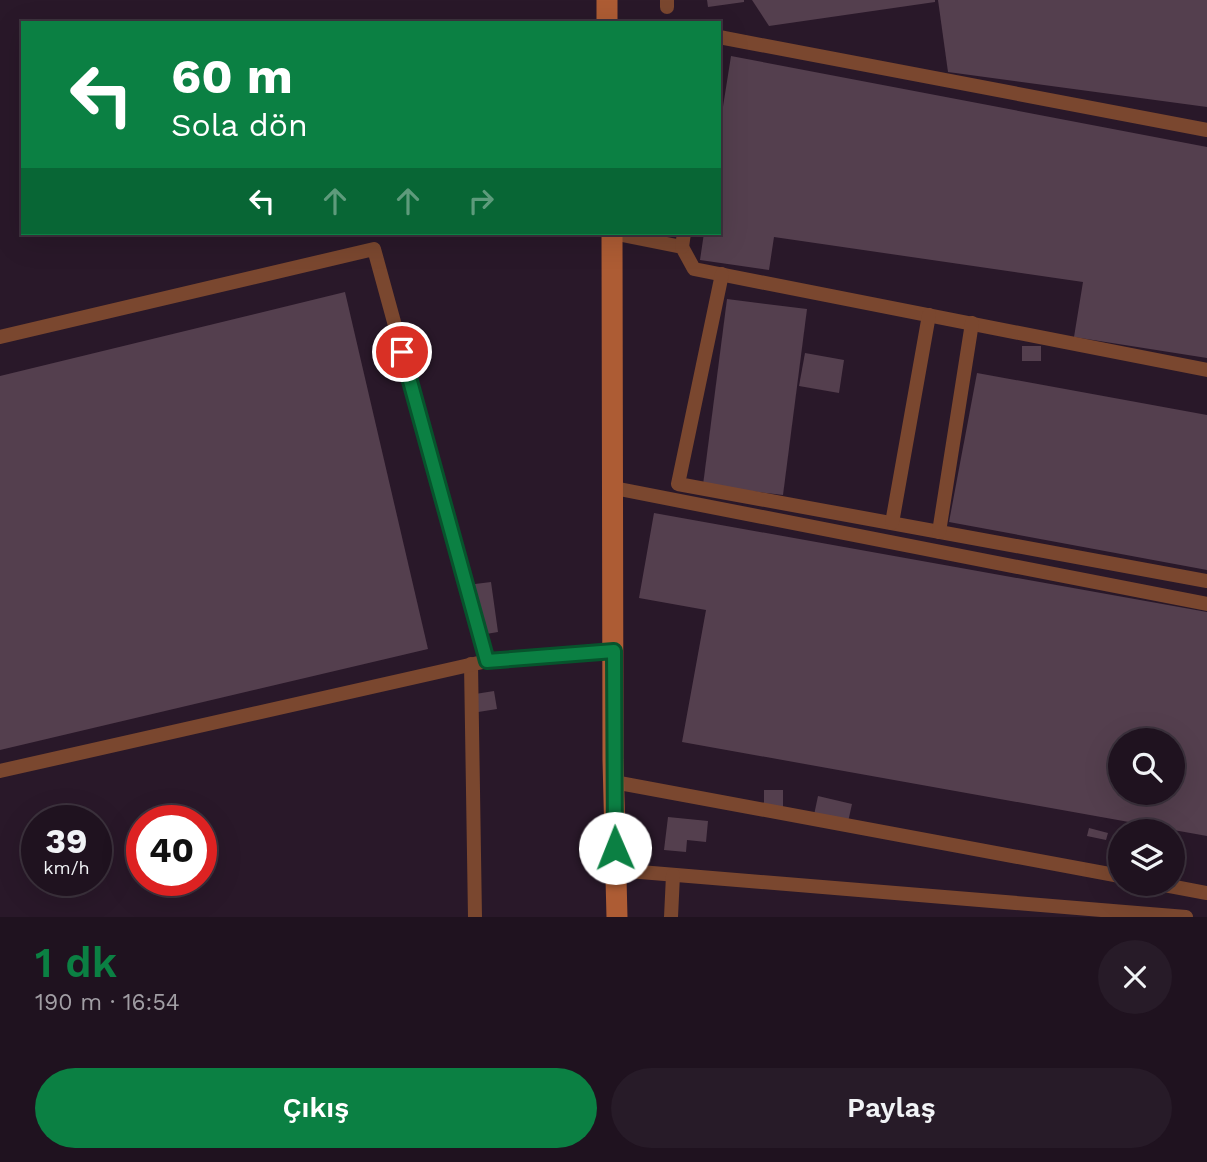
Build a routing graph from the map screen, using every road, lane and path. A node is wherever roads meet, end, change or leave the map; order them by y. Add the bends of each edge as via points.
1 (607, 0) edge
2 (607, 21) edge
3 (721, 37) edge
4 (1207, 130) edge
5 (612, 235) edge
6 (632, 235) edge
7 (683, 240) edge
8 (722, 274) junction
9 (929, 315) junction
10 (972, 323) junction
11 (0, 338) edge
12 (1207, 370) edge
13 (614, 488) junction
14 (892, 523) junction
15 (939, 532) junction
16 (1207, 581) edge
17 (1207, 604) edge
18 (614, 651) junction
19 (487, 661) junction
20 (471, 664) junction
21 (0, 771) edge
22 (614, 782) junction
23 (616, 870) junction
24 (1108, 874) edge
25 (673, 875) junction
26 (1185, 889) edge
27 (1207, 893) edge
28 (475, 917) edge
29 (617, 917) edge
30 (671, 917) edge
31 (1186, 917) edge

1 - 2 street
3 - 4 lane
5 - 13 street
6 - 7 lane
7 - 8 lane via 694,269
8 - 9 lane
8 - 14 lane via 678,484
9 - 10 lane
9 - 14 lane
10 - 12 lane
10 - 15 lane
11 - 19 lane via 374,249
13 - 17 lane
13 - 18 street
14 - 15 lane
15 - 16 lane
18 - 19 lane
18 - 22 street
19 - 20 lane
20 - 21 lane
20 - 28 lane
22 - 23 street
22 - 24 lane
23 - 25 lane
23 - 29 street
25 - 30 lane
25 - 31 lane
26 - 27 lane

